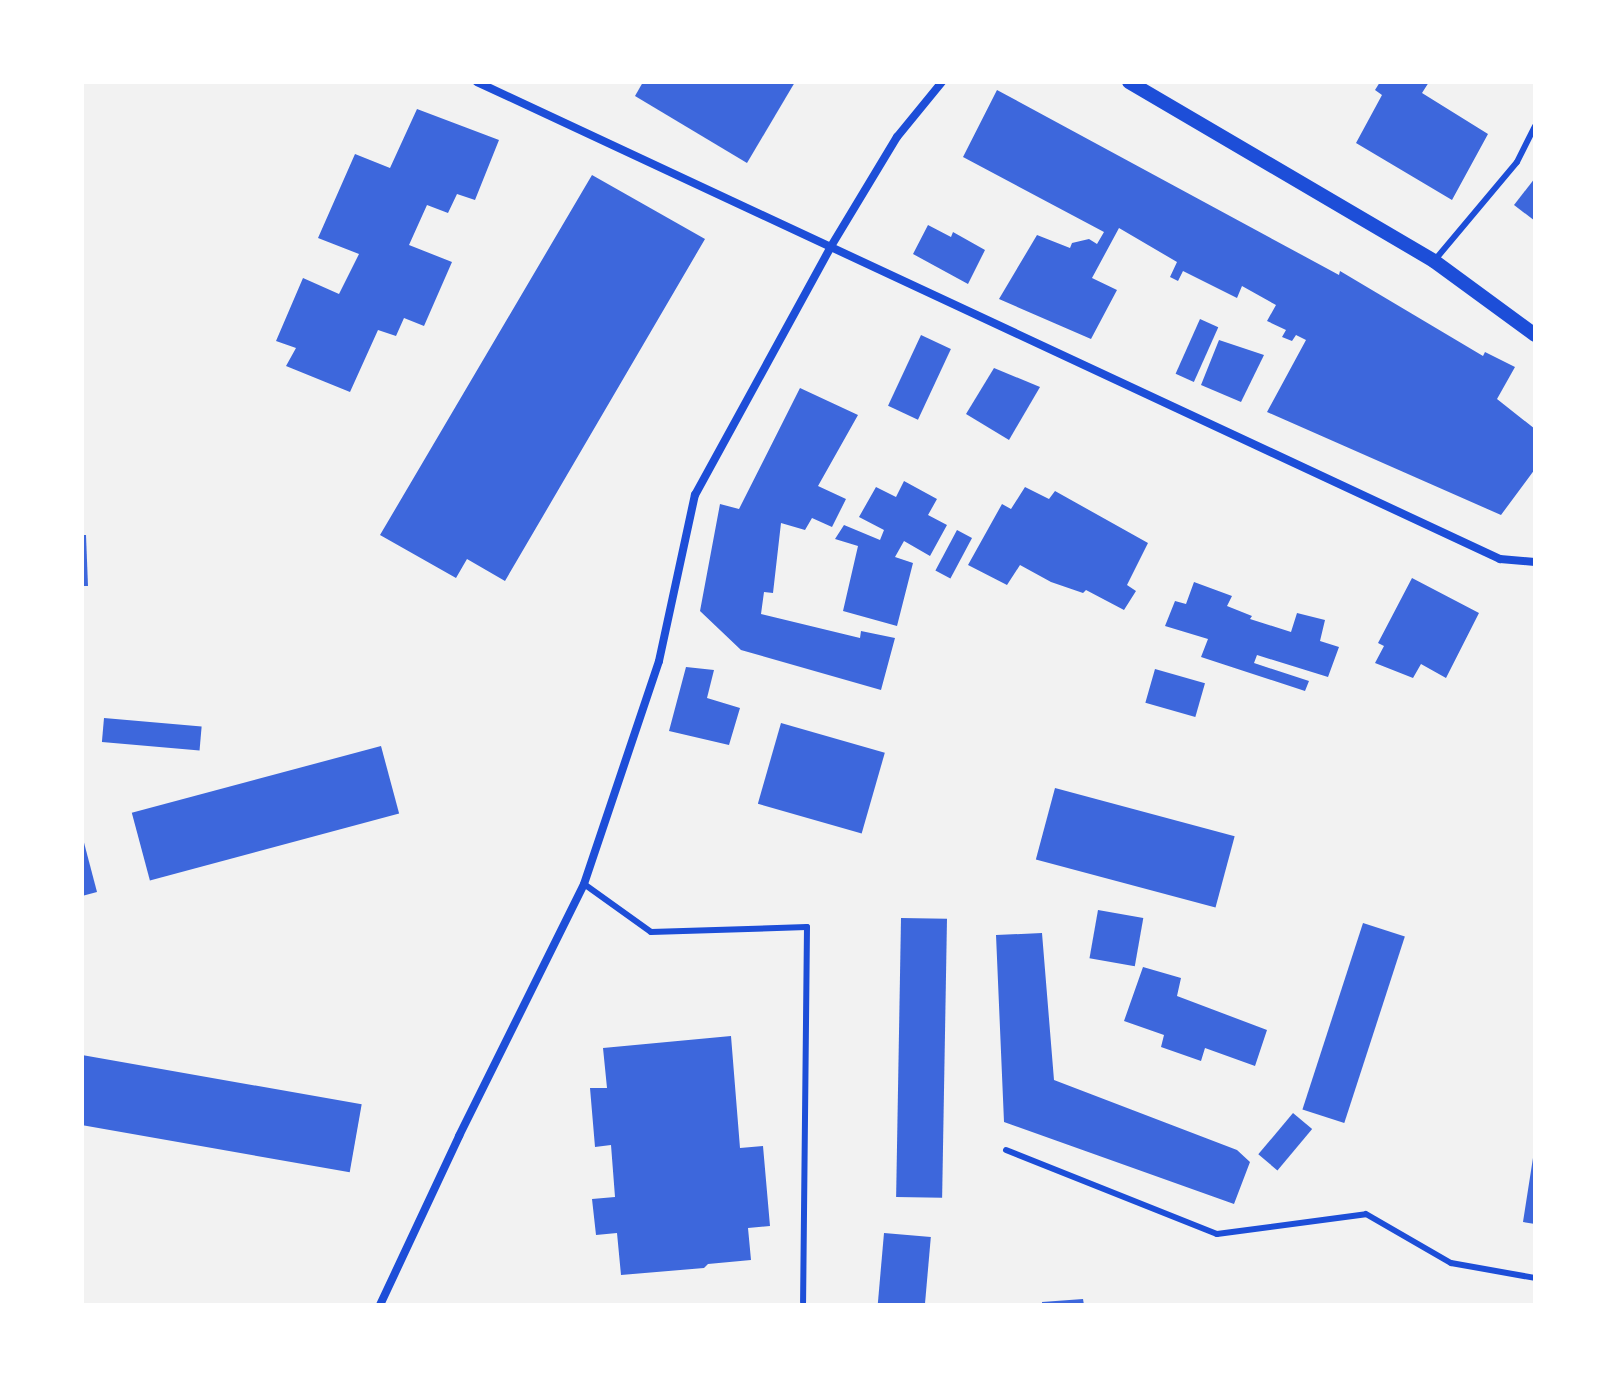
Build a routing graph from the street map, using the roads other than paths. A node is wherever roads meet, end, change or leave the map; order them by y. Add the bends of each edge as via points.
1 (477, 82) edge
2 (942, 82) edge
3 (1129, 82) edge
4 (1535, 126) edge
5 (830, 248) junction
6 (1434, 261) junction
7 (1535, 335) edge
8 (1535, 562) edge
9 (584, 884) junction
10 (1006, 1150) dead end
11 (1535, 1278) edge
12 (803, 1302) dead end
13 (380, 1305) edge

1 - 5 street
2 - 5 street via 897,137
3 - 6 street
4 - 6 lane via 1517,162
5 - 8 street via 1500,559
5 - 9 street via 695,495 659,661
6 - 7 street
9 - 12 lane via 651,932 807,927
9 - 13 street
10 - 11 lane via 1217,1234 1366,1214 1451,1263

